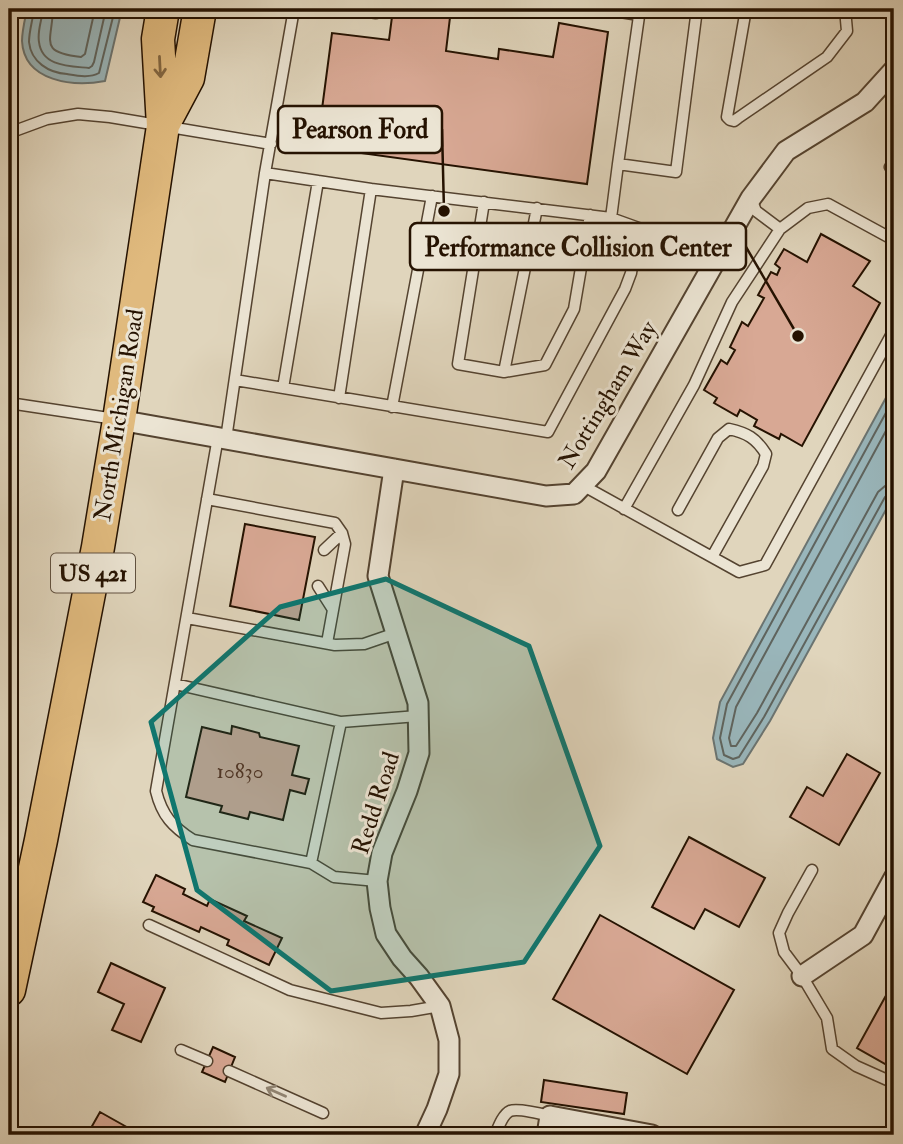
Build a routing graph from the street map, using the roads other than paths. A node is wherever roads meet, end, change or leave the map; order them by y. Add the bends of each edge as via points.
1 (163, 9) edge
2 (200, 9) edge
3 (293, 9) edge
4 (347, 9) edge
5 (603, 9) edge
6 (697, 9) edge
7 (746, 9) edge
8 (845, 9) edge
9 (640, 12) edge
10 (376, 13) dead end
11 (894, 69) edge
12 (163, 126) junction
13 (9, 134) edge
14 (271, 144) junction
15 (894, 162) edge
16 (618, 164) junction
17 (265, 173) junction
18 (894, 173) edge
19 (318, 181) junction
20 (371, 188) junction
21 (432, 196) junction
22 (751, 198) junction
23 (484, 202) junction
24 (537, 208) junction
25 (590, 215) junction
26 (611, 218) junction
27 (638, 229) junction
28 (780, 229) junction
29 (894, 240) edge
30 (714, 264) junction
31 (894, 330) edge
32 (504, 372) junction
33 (235, 380) junction
34 (283, 388) junction
35 (339, 398) junction
36 (9, 403) edge
37 (393, 407) junction
38 (120, 420) junction
39 (222, 438) junction
40 (394, 469) junction
41 (582, 485) junction
42 (207, 499) junction
43 (624, 509) junction
44 (678, 510) dead end
45 (342, 533) junction
46 (324, 550) dead end
47 (712, 557) junction
48 (318, 586) dead end
49 (332, 608) junction
50 (187, 618) junction
51 (396, 633) junction
52 (327, 643) junction
53 (175, 684) junction
54 (418, 716) junction
55 (341, 722) junction
56 (311, 863) junction
57 (812, 870) dead end
58 (894, 878) edge
59 (377, 881) junction
60 (149, 925) dead end
61 (802, 976) junction
62 (9, 990) edge
63 (440, 1006) junction
64 (181, 1050) dead end
65 (207, 1061) dead end
66 (229, 1071) dead end
67 (894, 1083) edge
68 (323, 1113) dead end
69 (549, 1125) edge
70 (425, 1135) edge
71 (495, 1135) edge
72 (652, 1135) edge

1 -> 12 main road, North Michigan Road / US 421 via 158,39
2 - 12 main road, North Michigan Road / US 421 via 188,78
3 - 14 lane
4 - 10 lane
5 - 9 lane
6 - 16 lane via 676,172
7 - 8 lane via 727,117 734,121 827,57 847,31
9 - 16 lane
11 - 22 street, Nottingham Way via 865,102 786,151
12 - 13 lane via 78,114 47,119
12 - 14 lane
12 - 38 main road, North Michigan Road / US 421
14 - 17 lane
15 - 18 lane via 890,167
16 - 26 lane
17 - 19 lane
17 - 33 lane
19 - 20 lane
19 - 34 lane
20 - 21 lane
20 - 35 lane
21 - 23 lane
21 - 37 lane
22 - 28 lane via 756,211
22 - 30 street, Nottingham Way
23 - 24 lane
23 - 32 lane via 458,364
24 - 25 lane
24 - 32 lane
25 - 26 lane
25 - 32 lane via 574,309 545,365
26 - 27 lane
27 - 30 lane
27 - 37 lane via 625,289 548,432
28 - 29 lane via 808,208 828,204
28 - 43 lane via 732,302 694,385
30 - 41 street, Nottingham Way via 596,471
31 - 47 lane via 765,565 739,572
33 - 34 lane
33 - 39 lane
34 - 35 lane
35 - 37 lane
36 - 38 lane
38 - 39 street, Nottingham Way
38 - 62 main road, North Michigan Road / US 421
39 - 40 street, Nottingham Way
39 - 42 lane
40 - 41 street, Nottingham Way via 547,496 574,494
40 - 51 street, Redd Road via 378,576
41 - 43 lane
42 - 45 lane via 335,523
42 - 50 lane
43 - 47 lane
44 - 47 lane via 718,438 729,429 758,441 766,454 762,466
45 - 46 lane
45 - 49 lane via 345,544
48 - 49 lane
49 - 52 lane
50 - 52 lane
50 - 53 lane
51 - 52 lane via 364,645
51 - 54 street, Redd Road
53 - 55 lane
53 - 56 lane via 156,792 168,819 193,840
54 - 55 lane
54 - 59 street, Redd Road via 419,753 382,853
55 - 56 lane
56 - 59 lane via 334,877
57 - 61 lane via 779,933 784,952
58 - 61 street via 863,935
59 - 63 street, Redd Road via 386,934
60 - 63 lane via 290,990 381,1013
61 - 67 lane via 827,1018 832,1049
63 - 70 street, Redd Road via 449,1040 449,1074
64 - 65 lane
68 -> 66 lane
69 - 71 lane via 510,1111
69 - 72 street

